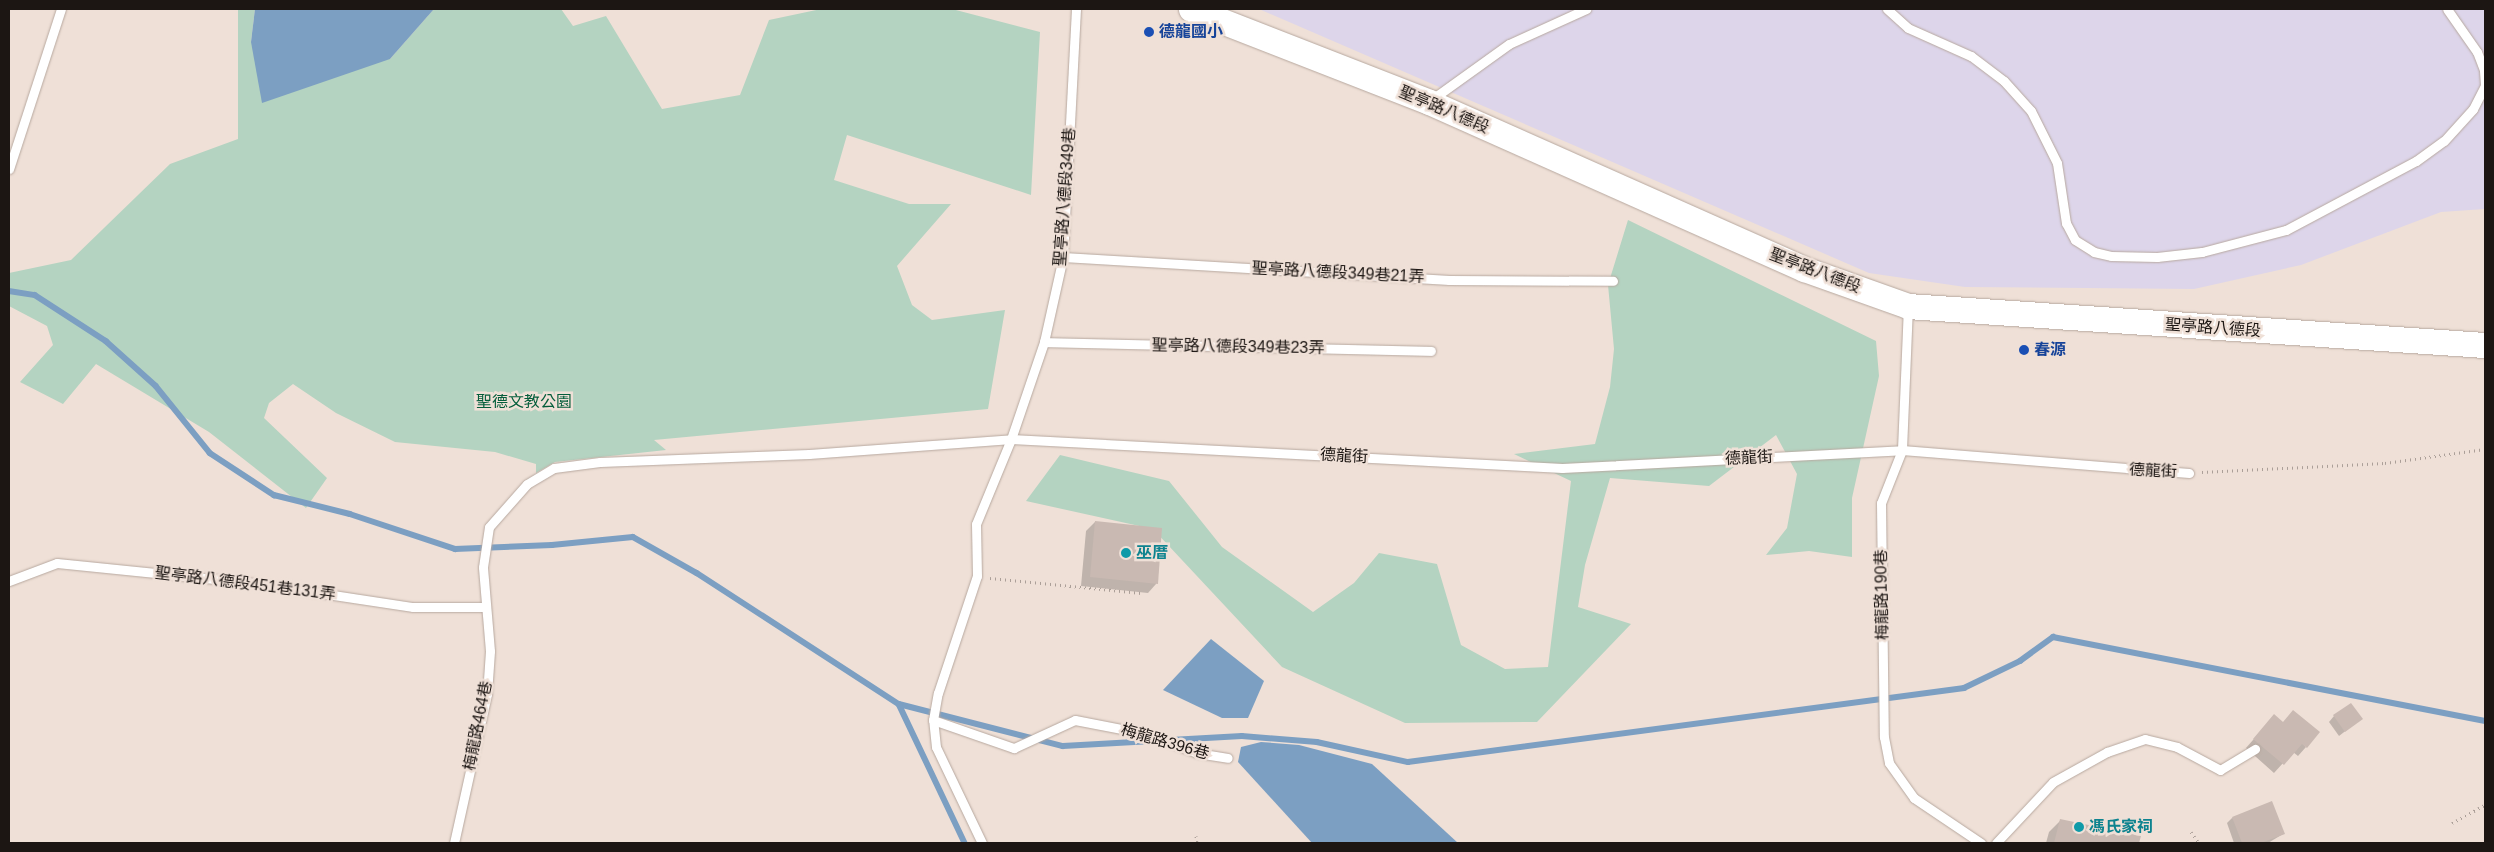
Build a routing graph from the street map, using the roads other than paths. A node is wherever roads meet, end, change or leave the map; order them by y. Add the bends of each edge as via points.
1 (61, 9) edge
2 (1076, 9) edge
3 (1191, 9) edge
4 (1586, 9) edge
5 (1887, 9) edge
6 (2447, 9) edge
7 (1429, 102) junction
8 (9, 169) edge
9 (1063, 257) junction
10 (1613, 281) dead end
11 (1908, 306) junction
12 (1044, 342) junction
13 (2485, 345) edge
14 (1431, 351) dead end
15 (1011, 439) junction
16 (1902, 450) junction
17 (2189, 473) road end
18 (9, 581) edge
19 (484, 607) junction
20 (933, 720) junction
21 (2255, 750) dead end
22 (1228, 758) dead end
23 (454, 843) edge
24 (982, 843) edge
25 (1982, 843) edge
26 (1996, 843) edge

1 - 8 lane
2 - 9 lane, 聖亭路八德段349巷
3 - 7 street, 聖亭路八德段
4 - 7 lane via 1508,44
5 - 6 lane via 1908,28 1972,56 2004,81 2032,111 2057,163 2066,223 2075,240 2094,252 2110,256 2157,257 2202,252 2286,230 2416,161 2444,141 2473,109 2485,86 2484,70 2477,52
7 - 11 street, 聖亭路八德段 via 1804,269
9 - 10 lane, 聖亭路八德段349巷21弄 via 1449,280
9 - 12 lane, 聖亭路八德段349巷
11 - 13 street, 聖亭路八德段
11 - 16 lane, 梅龍路190巷
12 - 14 lane, 聖亭路八德段349巷23弄
12 - 15 lane, 聖亭路八德段349巷
15 - 16 lane, 德龍街 via 1562,468
15 - 19 lane, 德龍街 via 809,454 600,462 554,468 527,484 489,526 483,567
15 - 20 lane via 976,524 977,576 938,693
16 - 17 lane, 德龍街
16 - 25 lane, 梅龍路190巷 via 1881,503 1884,737 1889,763 1914,798
18 - 19 lane, 聖亭路八德段451巷131弄 via 57,563 254,583 413,607
19 - 23 lane, 梅龍路464巷 via 490,651 487,694
20 - 22 lane, 梅龍路396巷 via 1014,748 1074,720 1147,734 1197,754
20 - 24 lane via 936,747
21 - 26 lane via 2220,770 2177,746 2146,738 2107,752 2053,782

